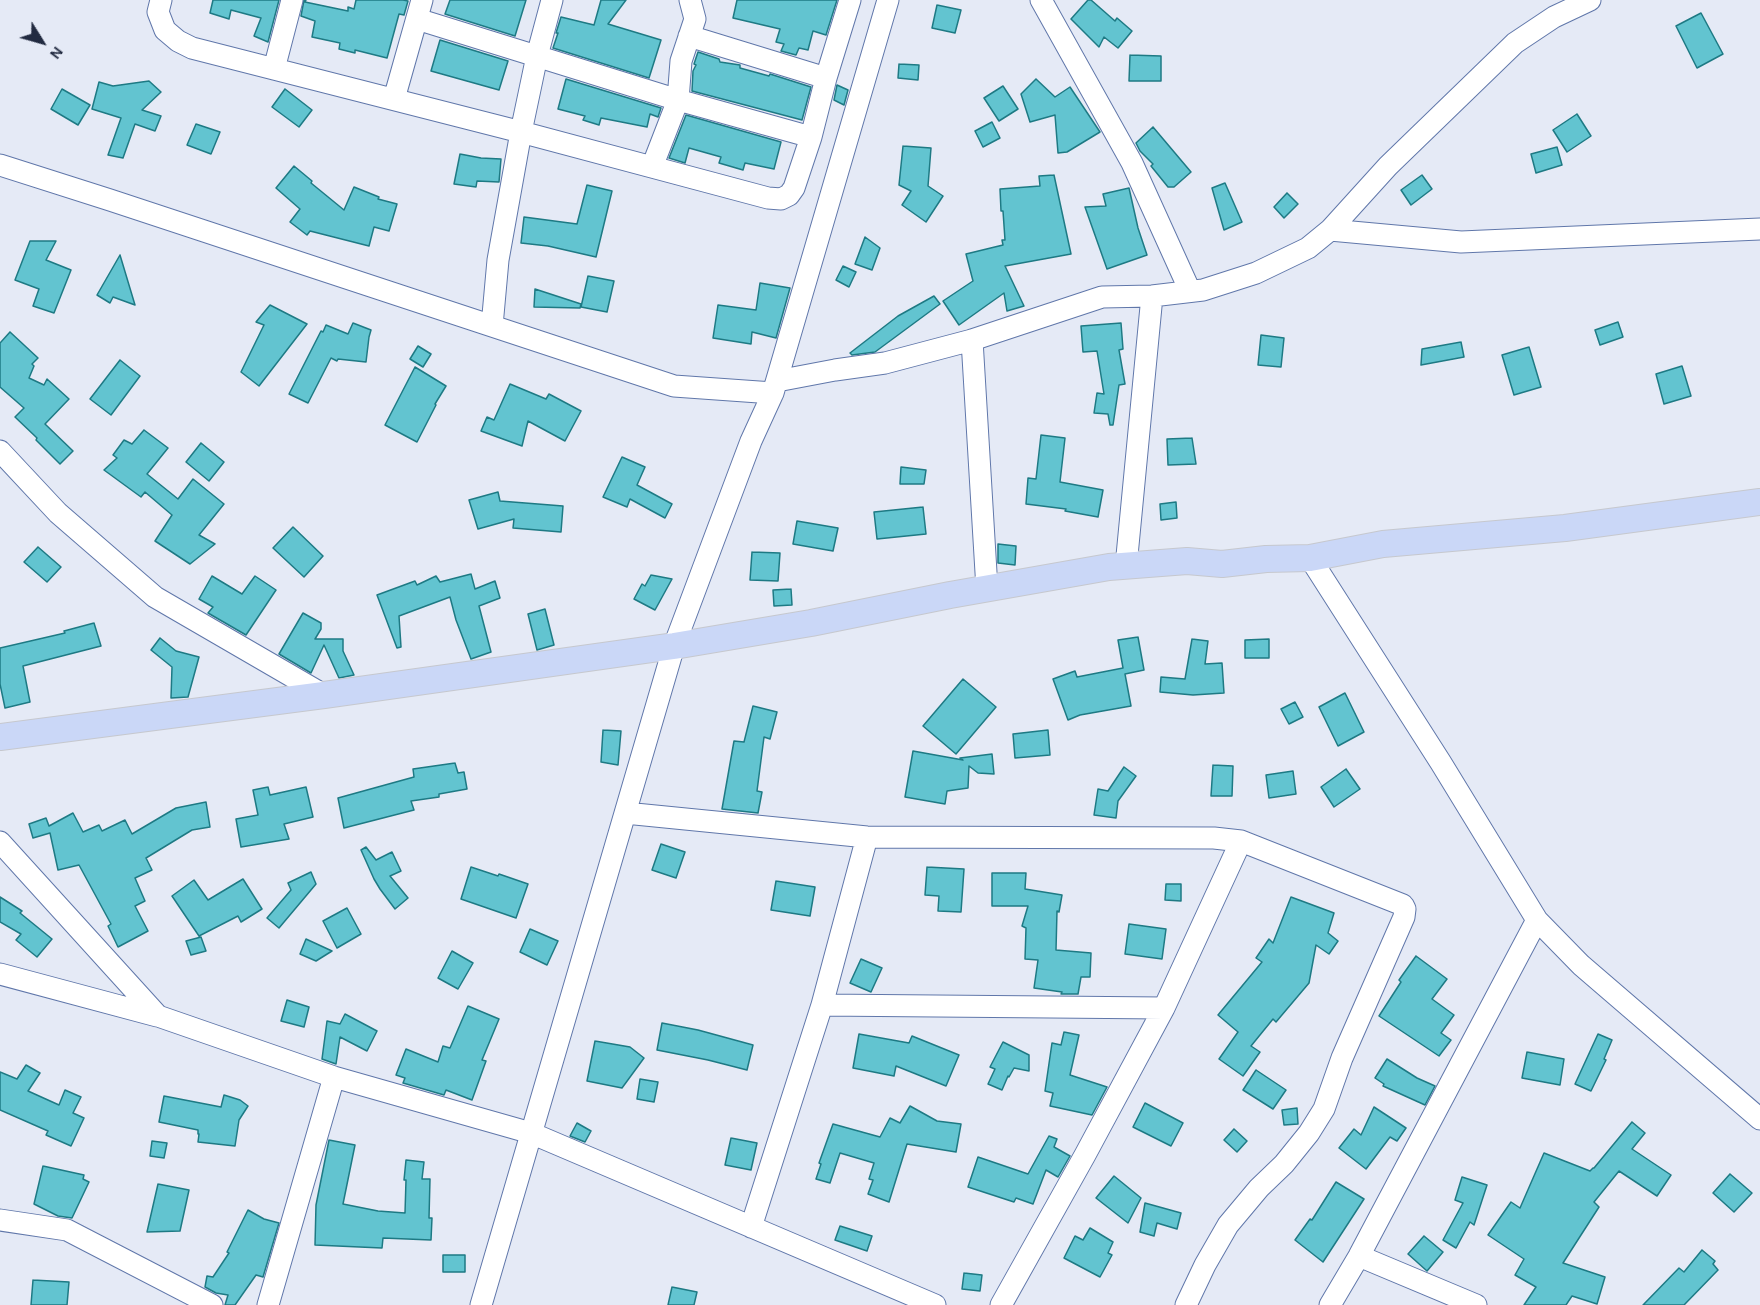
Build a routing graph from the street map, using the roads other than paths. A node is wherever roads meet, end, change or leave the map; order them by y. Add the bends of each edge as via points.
1 (161, 0) edge
2 (292, 0) edge
3 (552, 0) edge
4 (690, 0) edge
5 (850, 0) edge
6 (888, 0) edge
7 (1041, 0) edge
8 (1590, 0) edge
9 (420, 9) edge
10 (689, 36) junction
11 (537, 56) junction
12 (274, 69) junction
13 (826, 78) junction
14 (394, 99) junction
15 (678, 100) junction
16 (521, 132) junction
17 (811, 137) junction
18 (0, 165) edge
19 (652, 167) junction
20 (1760, 229) edge
21 (1330, 230) junction
22 (1190, 291) junction
23 (1152, 296) junction
24 (492, 326) junction
25 (972, 340) junction
26 (775, 387) junction
27 (0, 451) edge
28 (1760, 502) edge
29 (1310, 558) junction
30 (1126, 566) junction
31 (987, 589) junction
32 (674, 646) junction
33 (324, 695) junction
34 (0, 737) edge
35 (625, 813) junction
36 (867, 837) junction
37 (0, 842) edge
38 (1241, 842) junction
39 (1537, 920) junction
40 (0, 974) edge
41 (822, 1005) junction
42 (1164, 1008) junction
43 (158, 1016) junction
44 (334, 1077) junction
45 (1760, 1119) edge
46 (531, 1133) junction
47 (0, 1220) edge
48 (751, 1227) junction
49 (1359, 1256) junction
50 (212, 1305) edge
51 (268, 1305) edge
52 (481, 1305) edge
53 (934, 1305) edge
54 (1001, 1305) edge
55 (1186, 1305) edge
56 (1330, 1305) edge
57 (1476, 1305) edge

1 - 12 street via 158,12 165,30 178,41
2 - 12 street
3 - 11 street
4 - 10 street via 695,19
5 - 13 street
6 - 26 street
7 - 22 street via 1132,163
8 - 21 street via 1554,17 1515,43 1389,166
9 - 11 street
9 - 14 street
10 - 13 street
10 - 15 street via 681,61
11 - 15 street
11 - 16 street
12 - 14 street
13 - 17 street
14 - 16 street
15 - 17 street
15 - 19 street
16 - 19 street
16 - 24 street via 498,260
17 - 19 street via 794,188 781,200
18 - 24 street
20 - 21 street via 1461,242
21 - 22 street via 1308,248 1256,273
22 - 23 street
23 - 25 street via 1102,297
23 - 30 street
24 - 26 street via 674,386
25 - 26 street
25 - 31 street
26 - 32 street
27 - 33 street via 58,513 155,597
28 - 29 main road via 1565,528 1383,544
29 - 30 main road
29 - 39 street
30 - 31 main road
31 - 32 main road
32 - 33 main road
32 - 35 street
33 - 34 main road
35 - 36 street
35 - 46 street
36 - 38 street via 1214,838
36 - 41 street
37 - 43 street
38 - 42 street
38 - 55 street via 1396,902 1405,909 1324,1109 1284,1164 1228,1225
39 - 45 street via 1581,965
39 - 49 street
40 - 43 street
41 - 42 street
41 - 48 street
42 - 54 street
43 - 44 street
44 - 46 street
44 - 51 street
46 - 48 street
46 - 52 street
47 - 50 street via 67,1230
48 - 53 street
49 - 56 street
49 - 57 street

